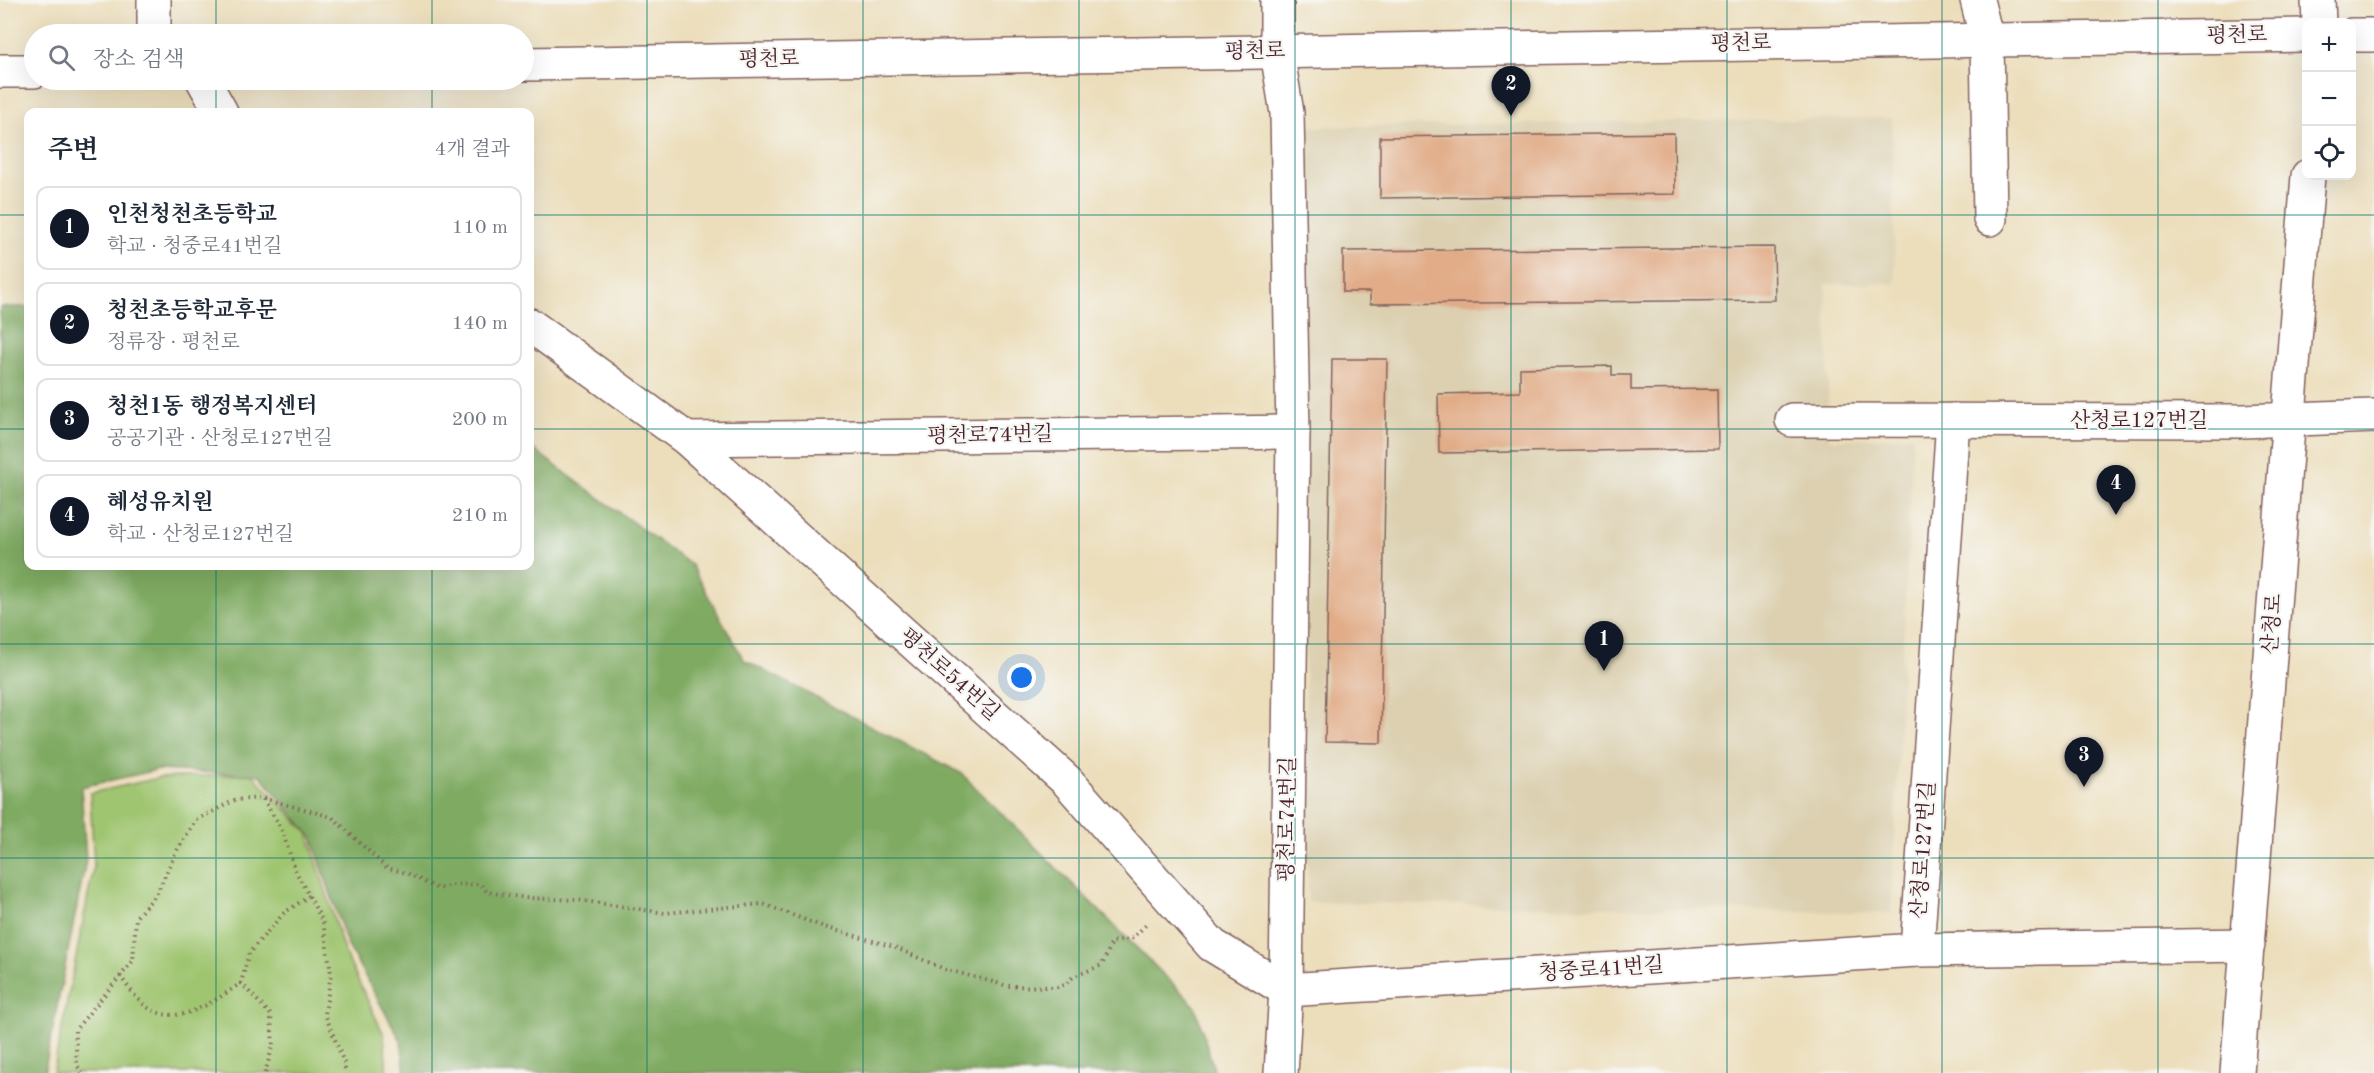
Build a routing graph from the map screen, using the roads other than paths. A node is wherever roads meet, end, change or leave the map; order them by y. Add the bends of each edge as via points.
1 (154, 0) edge
2 (1277, 0) edge
3 (1977, 0) edge
4 (2318, 0) edge
5 (2319, 18) edge
6 (154, 24) edge
7 (2302, 35) edge
8 (2356, 35) edge
9 (2374, 35) edge
10 (1987, 40) junction
11 (1277, 52) junction
12 (534, 64) edge
13 (24, 71) edge
14 (0, 72) edge
15 (209, 90) edge
16 (219, 108) edge
17 (2308, 180) edge
18 (1990, 219) dead end
19 (534, 328) edge
20 (2374, 416) edge
21 (2289, 419) junction
22 (1792, 420) dead end
23 (1953, 420) junction
24 (1293, 432) junction
25 (687, 439) junction
26 (2248, 945) junction
27 (1917, 950) junction
28 (1286, 990) junction
29 (1281, 1073) edge
30 (2238, 1073) edge

1 - 6 street
2 - 11 street, 평천로74번길
3 - 10 street
4 - 5 street
7 - 10 street, 평천로
8 - 9 street
10 - 11 street, 평천로
10 - 18 street
11 - 12 street, 평천로
11 - 24 street, 평천로74번길 via 1287,113
13 - 14 street
15 - 16 street
17 - 21 street, 산청로
19 - 25 street, 평천로54번길
20 - 21 street, 산청로127번길
21 - 23 street, 산청로127번길
21 - 26 street, 산청로
22 - 23 street, 산청로127번길
23 - 27 street, 산청로127번길
24 - 25 street, 평천로74번길
24 - 28 street, 평천로74번길
25 - 28 street, 평천로54번길 via 1068,781 1212,945
26 - 27 street, 산청로127번길
26 - 30 street, 산청로
27 - 28 street, 청중로41번길
28 - 29 street

